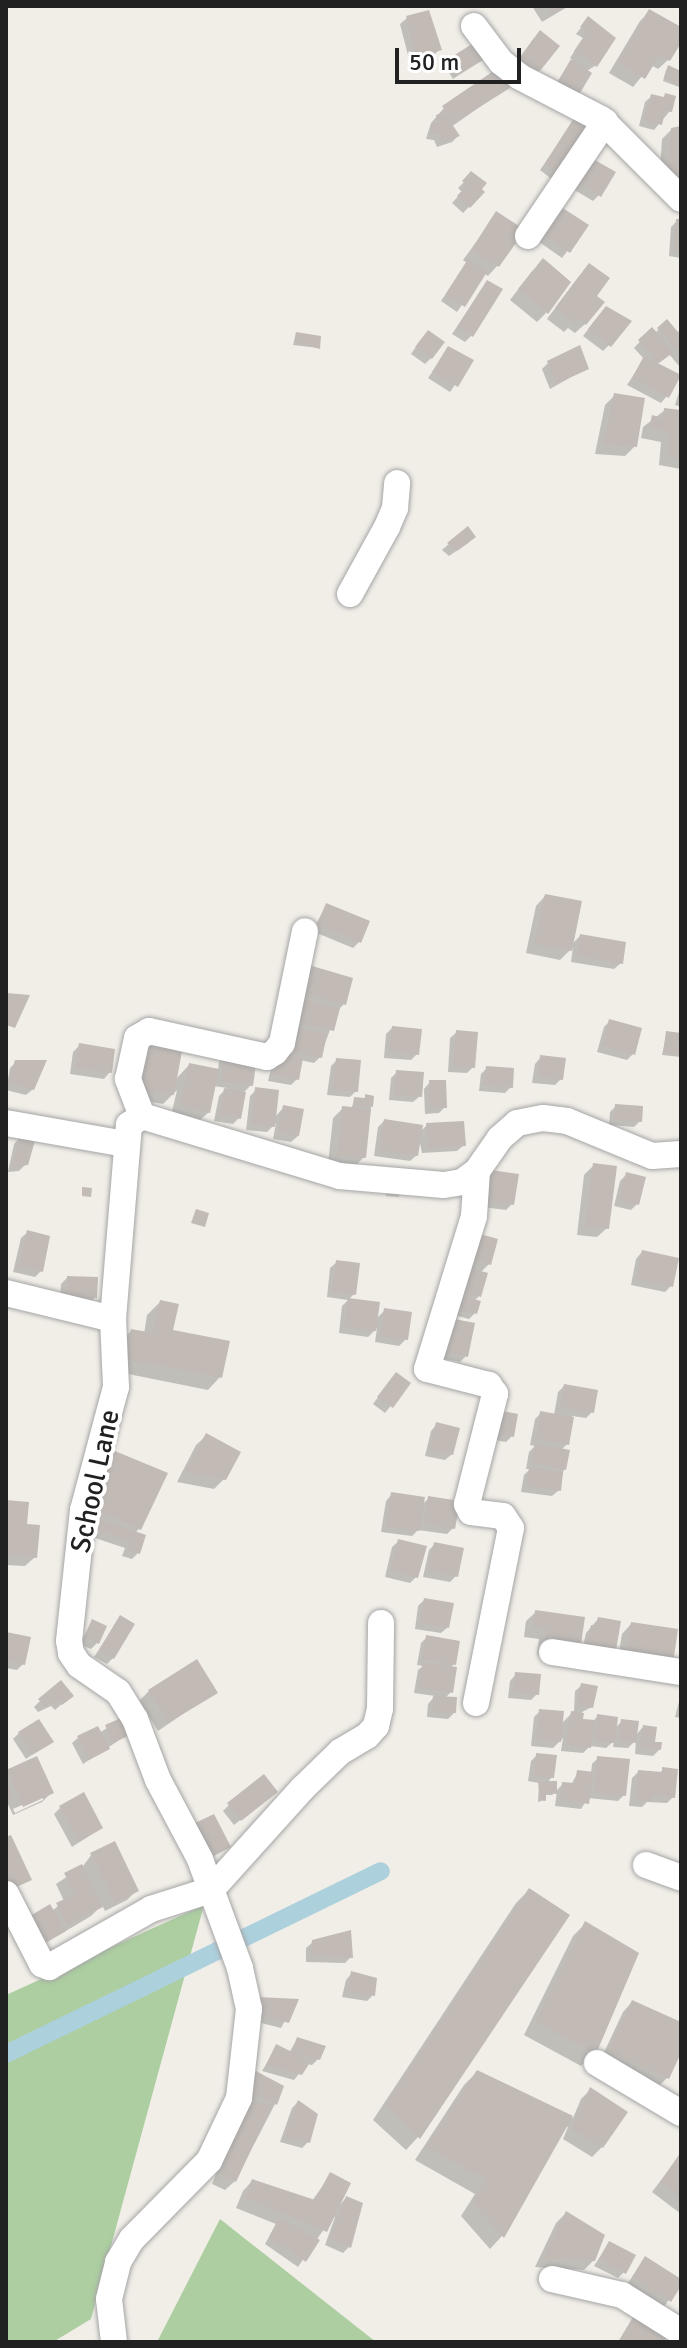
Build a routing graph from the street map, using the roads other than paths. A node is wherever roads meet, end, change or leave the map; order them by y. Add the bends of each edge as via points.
1 (474, 26) dead end
2 (605, 122) junction
3 (681, 199) edge
4 (528, 236) dead end
5 (397, 483) dead end
6 (350, 594) dead end
7 (305, 931) dead end
8 (142, 1116) junction
9 (6, 1123) edge
10 (125, 1144) junction
11 (681, 1154) edge
12 (477, 1171) junction
13 (6, 1293) edge
14 (113, 1319) junction
15 (381, 1623) dead end
16 (552, 1652) dead end
17 (681, 1672) edge
18 (476, 1703) dead end
19 (646, 1865) dead end
20 (681, 1878) edge
21 (211, 1890) junction
22 (6, 1894) edge
23 (597, 2063) dead end
24 (681, 2113) edge
25 (552, 2279) dead end
26 (681, 2332) edge
27 (114, 2342) edge

1 - 2 street via 501,62 520,77
2 - 3 street
2 - 4 street
5 - 6 street via 387,527
7 - 8 street via 282,1043 275,1052 267,1057 149,1031 137,1038 128,1079
8 - 10 street, School Lane via 129,1125
8 - 12 street via 339,1176 444,1185 462,1182
9 - 10 street
10 - 14 street, School Lane
11 - 12 street via 652,1156 567,1121 543,1118 517,1123
12 - 18 street via 474,1216 427,1369 489,1385 495,1394 467,1504 471,1512 503,1516 511,1528
13 - 14 street
14 - 21 street, School Lane via 116,1387 83,1510 70,1607 71,1653 79,1665 118,1692 135,1719
15 - 21 street via 376,1726 303,1788
16 - 17 street
19 - 20 street
21 - 22 street via 151,1909 49,1967 42,1964
21 - 27 street, School Lane via 249,2009 242,2087 209,2161 132,2239 118,2262 109,2299
23 - 24 street
25 - 26 street via 622,2295

